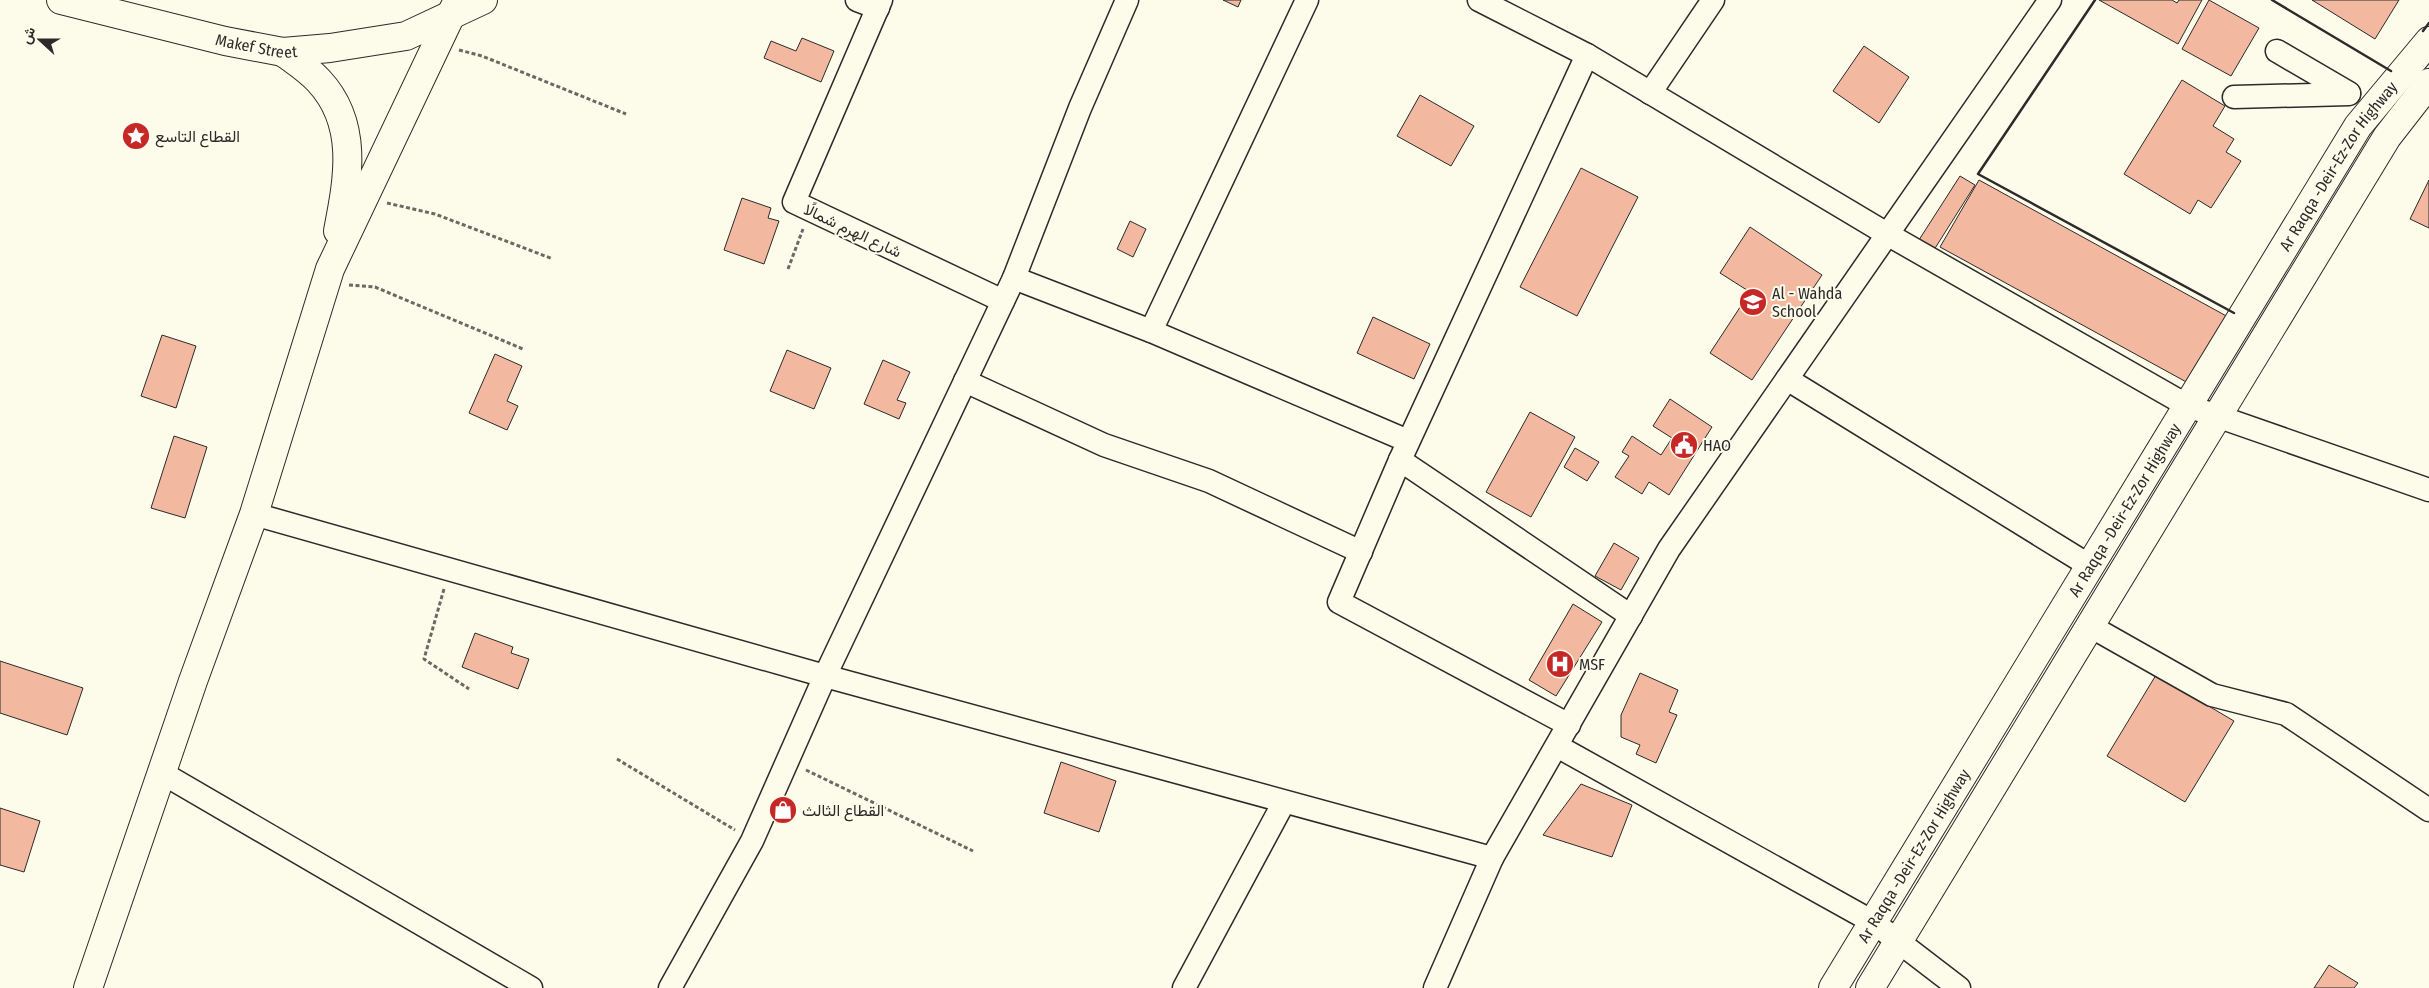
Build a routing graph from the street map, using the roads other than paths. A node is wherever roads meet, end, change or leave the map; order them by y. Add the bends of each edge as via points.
1 (62, 0) edge
2 (483, 0) edge
3 (1126, 0) edge
4 (1307, 0) edge
5 (1714, 0) edge
6 (2050, 0) edge
7 (872, 3) edge
8 (1492, 3) edge
9 (454, 8) edge
10 (2429, 41) edge
11 (2277, 51) dead end
12 (283, 52) junction
13 (1587, 55) junction
14 (2429, 83) edge
15 (1650, 93) junction
16 (2349, 94) junction
17 (2234, 97) dead end
18 (2373, 108) junction
19 (1887, 234) junction
20 (328, 276) junction
21 (1014, 278) junction
22 (1003, 301) junction
23 (1151, 331) junction
24 (1787, 379) junction
25 (965, 381) junction
26 (2188, 406) junction
27 (2217, 417) junction
28 (1404, 451) junction
29 (2429, 490) edge
30 (254, 514) junction
31 (1360, 552) junction
32 (2090, 566) junction
33 (1631, 616) junction
34 (2090, 626) junction
35 (825, 676) junction
36 (1569, 725) junction
37 (1557, 746) junction
38 (162, 773) junction
39 (1284, 802) junction
40 (2429, 810) edge
41 (1492, 858) junction
42 (1874, 922) junction
43 (1898, 943) junction
44 (88, 988) edge
45 (530, 988) edge
46 (670, 988) edge
47 (1184, 988) edge
48 (1434, 988) edge
49 (1833, 988) edge
50 (1870, 988) edge
51 (1959, 988) edge

1 - 12 main road, Makef Street via 225,41
2 - 9 main road, Makef Street
3 - 21 street
4 - 23 street
5 - 15 street
6 - 19 street
7 - 22 street, شارع الهرم شمالًا via 794,202
8 - 13 street
9 - 12 main road, Makef Street via 406,36
9 - 20 main road
10 - 18 main road, Ar Raqqa -Deir-Ez-Zor Highway
11 - 16 street
12 - 20 main road via 319,80 337,105 346,134 348,179
13 - 15 street
13 - 28 street
14 - 27 main road, Ar Raqqa -Deir-Ez-Zor Highway via 2387,137
15 - 19 street
16 - 17 street
16 - 18 street
18 - 26 main road, Ar Raqqa -Deir-Ez-Zor Highway via 2358,126
19 - 24 street
19 - 26 street
20 - 30 main road
21 - 22 street
21 - 23 street
22 - 25 street
23 - 28 street
24 - 32 street
24 - 33 street via 1669,549
25 - 31 street via 1104,445 1209,481
25 - 35 street
26 - 27 street
26 - 32 main road, Ar Raqqa -Deir-Ez-Zor Highway
27 - 29 street
27 - 34 main road, Ar Raqqa -Deir-Ez-Zor Highway
28 - 31 street
28 - 33 street
30 - 35 street
30 - 38 main road
31 - 36 street via 1339,602
32 - 42 main road, Ar Raqqa -Deir-Ez-Zor Highway
33 - 36 street
34 - 40 street via 2212,695 2286,714
34 - 43 main road, Ar Raqqa -Deir-Ez-Zor Highway
35 - 39 street
35 - 46 street via 752,841
36 - 37 street
37 - 41 street
37 - 42 street
38 - 44 main road
38 - 45 street
39 - 41 street
39 - 47 street
41 - 48 street
42 - 43 street
42 - 49 main road, Ar Raqqa -Deir-Ez-Zor Highway
43 - 50 main road, Ar Raqqa -Deir-Ez-Zor Highway
43 - 51 street

